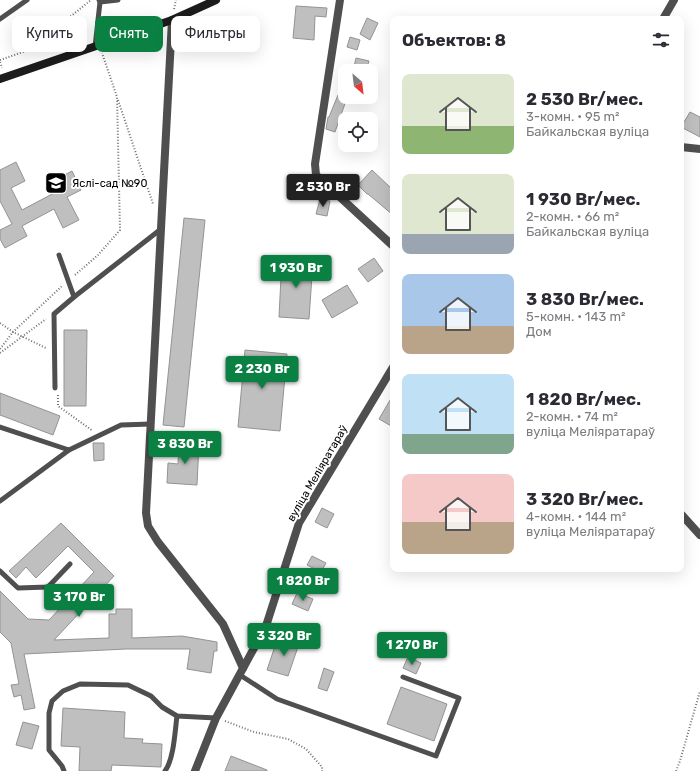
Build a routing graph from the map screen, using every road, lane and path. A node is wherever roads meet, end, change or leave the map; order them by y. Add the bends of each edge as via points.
1 (27, 0) edge
2 (91, 0) edge
3 (118, 0) edge
4 (216, 0) edge
5 (340, 0) edge
6 (674, 0) edge
7 (100, 1) edge
8 (99, 16) edge
9 (181, 16) edge
10 (664, 16) edge
11 (0, 19) edge
12 (171, 39) edge
13 (95, 47) edge
14 (99, 52) edge
15 (0, 60) edge
16 (0, 79) edge
17 (117, 97) junction
18 (684, 148) edge
19 (700, 149) edge
20 (154, 207) dead end
21 (161, 229) junction
22 (390, 243) edge
23 (59, 255) dead end
24 (68, 281) junction
25 (74, 297) junction
26 (54, 314) junction
27 (0, 323) edge
28 (13, 332) junction
29 (23, 336) junction
30 (0, 349) edge
31 (54, 352) junction
32 (0, 353) edge
33 (390, 372) edge
34 (54, 388) joint
35 (151, 424) junction
36 (0, 427) edge
37 (99, 436) junction
38 (69, 450) junction
39 (0, 501) edge
40 (684, 517) edge
41 (700, 535) edge
42 (70, 564) dead end
43 (0, 571) edge
44 (242, 672) junction
45 (403, 677) dead end
46 (700, 691) edge
47 (177, 716) junction
48 (216, 718) junction
49 (64, 771) edge
50 (165, 771) edge
51 (196, 771) edge
52 (322, 771) edge
53 (676, 771) edge

1 - 11 lane
2 - 15 path via 29,50
3 - 7 lane
4 - 9 main road
5 - 22 street via 315,164 316,175
6 - 10 street
7 - 8 lane
12 - 21 street
13 - 16 main road
14 - 17 path
17 - 20 path
17 - 24 path via 120,230 98,256
18 - 19 street
21 - 25 lane
21 - 35 street
23 - 24 lane
24 - 25 lane
24 - 28 path
25 - 26 lane
26 - 29 path
26 - 31 lane
27 - 28 path
28 - 29 path
28 - 30 path
29 - 31 path
29 - 32 path
31 - 34 lane
33 - 44 street, вуліца Меліяратараў via 299,522 266,626
34 - 37 path via 58,395 58,406
35 - 37 lane via 121,425
35 - 44 street via 146,513 148,526 224,624
36 - 38 lane
37 - 38 lane
38 - 39 lane
40 - 41 street
42 - 43 lane via 48,587 18,588
44 - 45 lane via 277,699 436,756 460,698
44 - 48 street, вуліца Меліяратараў
46 - 53 path
47 - 48 lane
47 - 49 lane via 162,707 151,696 128,686 80,684 64,691 52,700 49,713 49,750
47 - 50 lane via 169,766
48 - 51 street, вуліца Меліяратараў
48 - 52 path via 254,732 288,740 306,750 322,767

